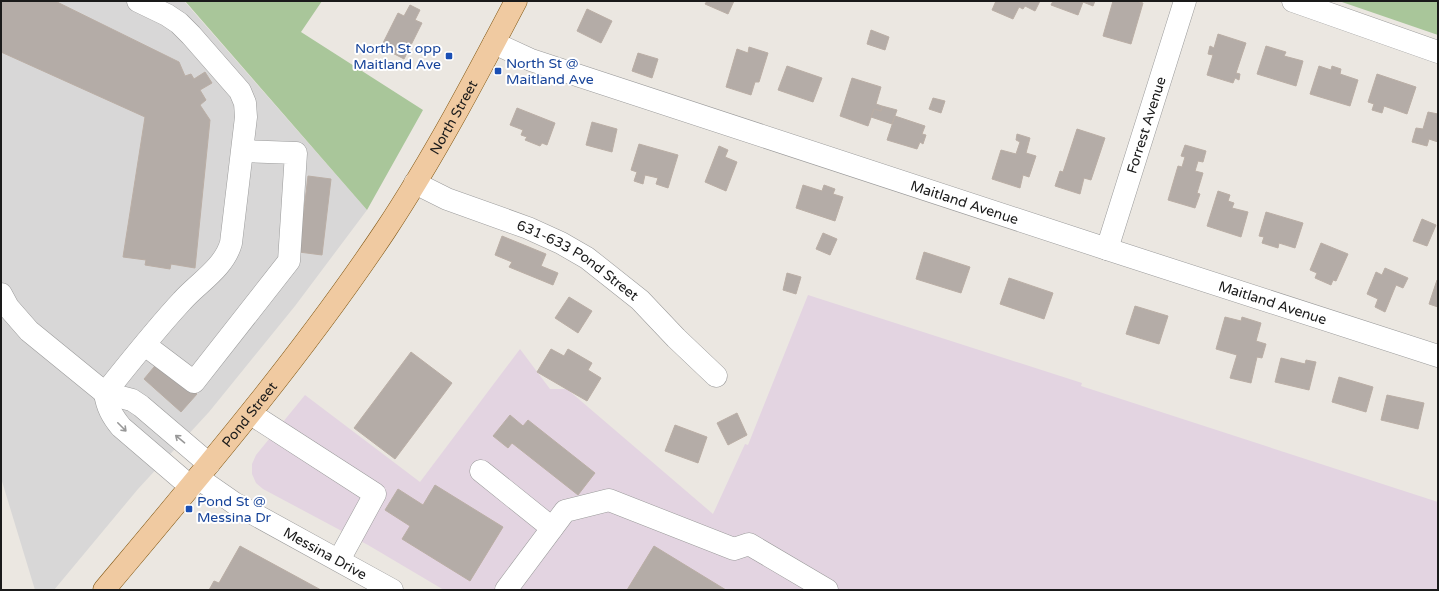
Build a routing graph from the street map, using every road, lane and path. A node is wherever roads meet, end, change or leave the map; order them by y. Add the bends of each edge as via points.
1 (138, 1) edge
2 (516, 1) edge
3 (1185, 1) edge
4 (1293, 1) edge
5 (494, 43) junction
6 (1438, 52) edge
7 (243, 151) junction
8 (415, 183) junction
9 (385, 230) joint
10 (1106, 249) junction
11 (1, 294) edge
12 (145, 345) junction
13 (1438, 356) edge
14 (716, 376) dead end
15 (105, 393) junction
16 (251, 414) junction
17 (481, 471) dead end
18 (200, 476) junction
19 (552, 528) junction
20 (339, 560) junction
21 (104, 590) edge
22 (392, 590) edge
23 (506, 590) edge
24 (827, 590) edge

1 - 7 street via 179,23 240,91 245,103 246,117
2 - 5 main road, North Street
3 - 10 street, Forrest Avenue
4 - 6 street
5 - 8 main road, North Street
5 - 10 street, Maitland Avenue via 532,60
7 - 12 street via 228,253 182,300
7 - 12 street via 296,153 289,261 194,382
8 - 9 main road, North Street
8 - 14 street, 631-633 Pond Street via 447,199 528,228 587,258 640,300
9 - 16 main road, Pond Street via 316,330
10 - 13 street, Maitland Avenue
11 - 15 street via 8,307 29,332
12 - 15 street
18 -> 15 street via 141,406 132,400
15 -> 18 street via 112,416 121,427
16 - 18 main road, Pond Street
16 - 20 street via 375,494
17 - 19 street
18 - 20 street, Messina Drive via 234,503
18 - 21 main road, Pond Street
19 - 23 street
19 - 24 street via 565,511 608,500 734,549 749,544
20 - 22 street, Messina Drive

